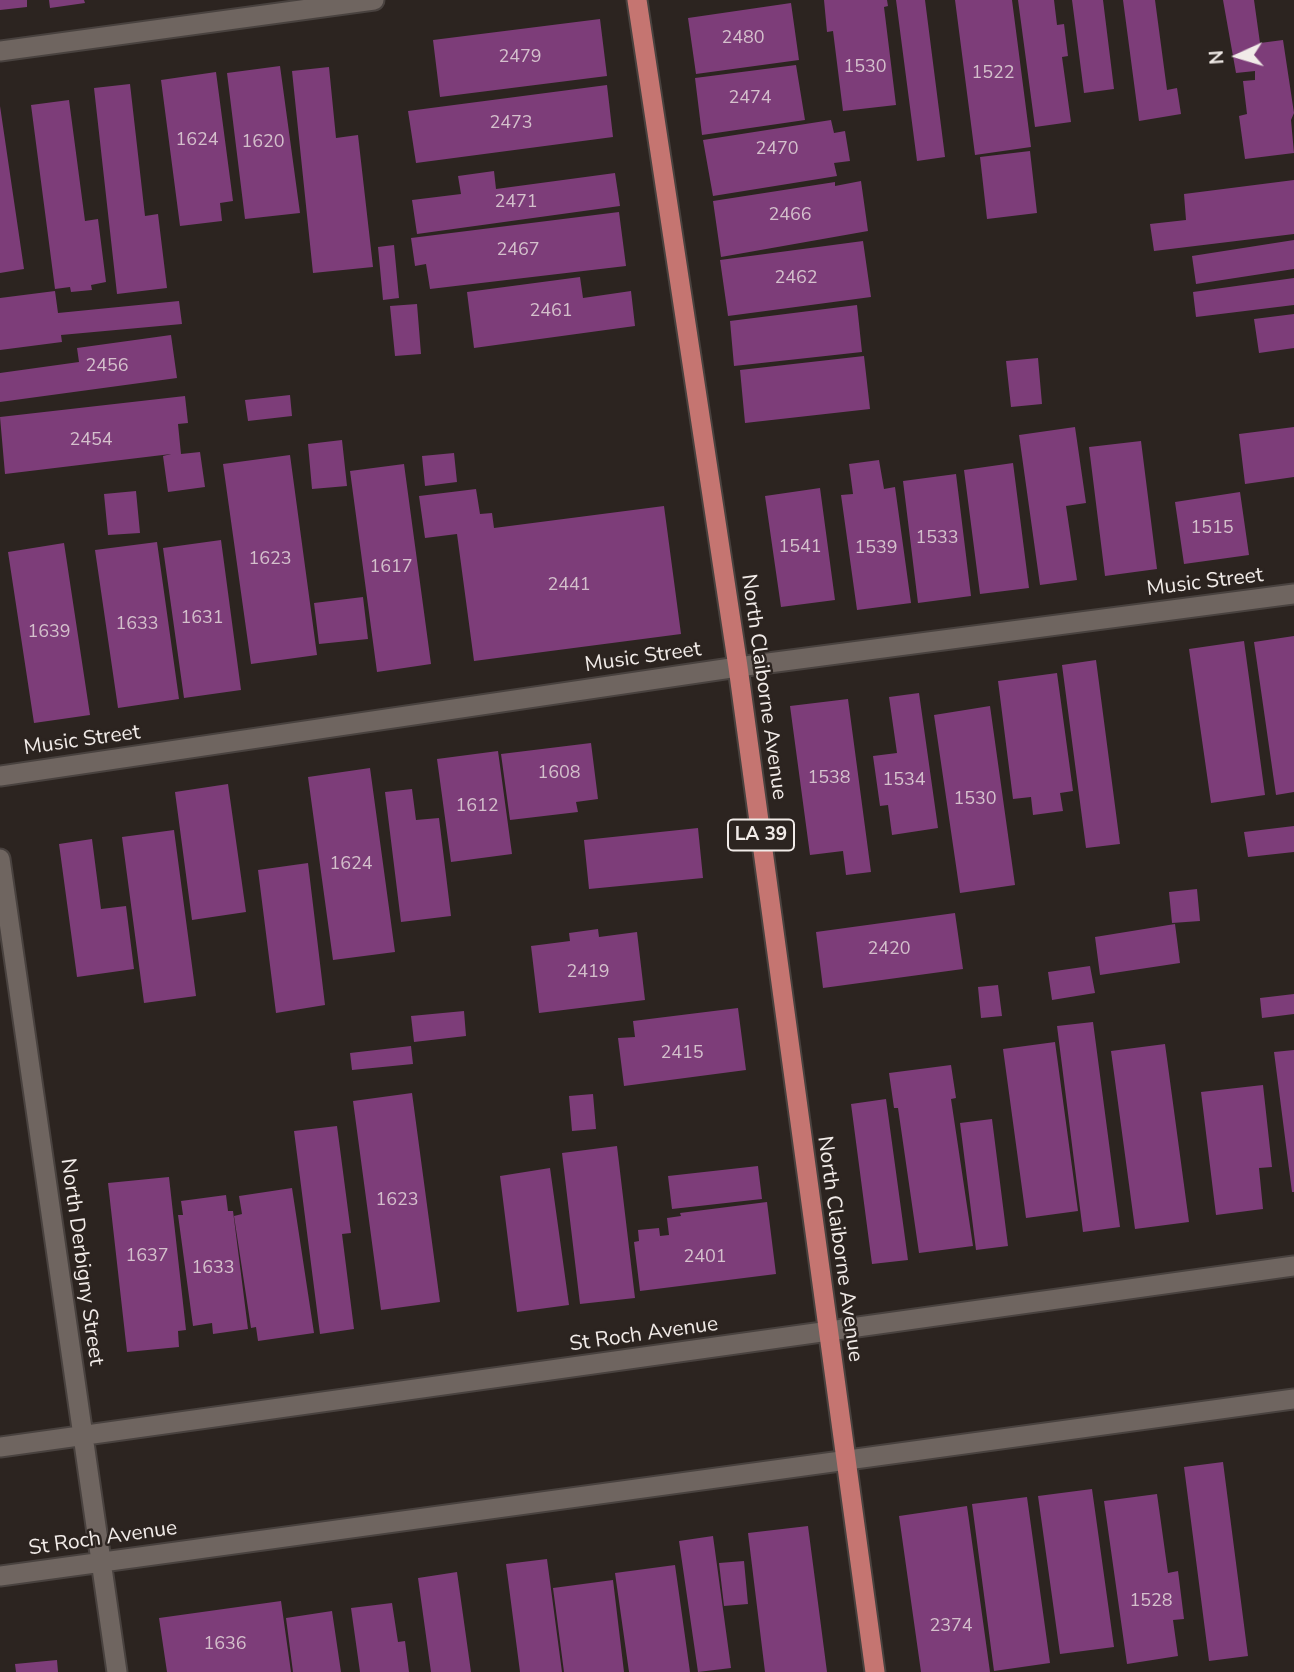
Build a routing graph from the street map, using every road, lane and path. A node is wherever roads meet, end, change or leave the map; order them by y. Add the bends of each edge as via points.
1 (374, 0) edge
2 (637, 0) edge
3 (0, 51) edge
4 (1294, 594) edge
5 (738, 667) junction
6 (0, 776) edge
7 (0, 859) edge
8 (1294, 1266) edge
9 (828, 1333) junction
10 (1294, 1399) edge
11 (83, 1435) junction
12 (0, 1447) edge
13 (845, 1460) junction
14 (102, 1562) junction
15 (0, 1576) edge
16 (117, 1672) edge
17 (874, 1672) edge

1 - 3 street
2 - 5 main road, North Claiborne Avenue / LA 39
4 - 5 street, Music Street
5 - 6 street, Music Street
5 - 9 main road, North Claiborne Avenue / LA 39
7 - 11 street, North Derbigny Street
8 - 9 street, St Roch Avenue
9 - 11 street, St Roch Avenue
9 - 13 main road, North Claiborne Avenue / LA 39
10 - 13 street, St Roch Avenue
11 - 12 street, St Roch Avenue
11 - 14 street, North Derbigny Street
13 - 14 street, St Roch Avenue
13 - 17 main road, North Claiborne Avenue / LA 39
14 - 15 street, St Roch Avenue
14 - 16 street, North Derbigny Street

